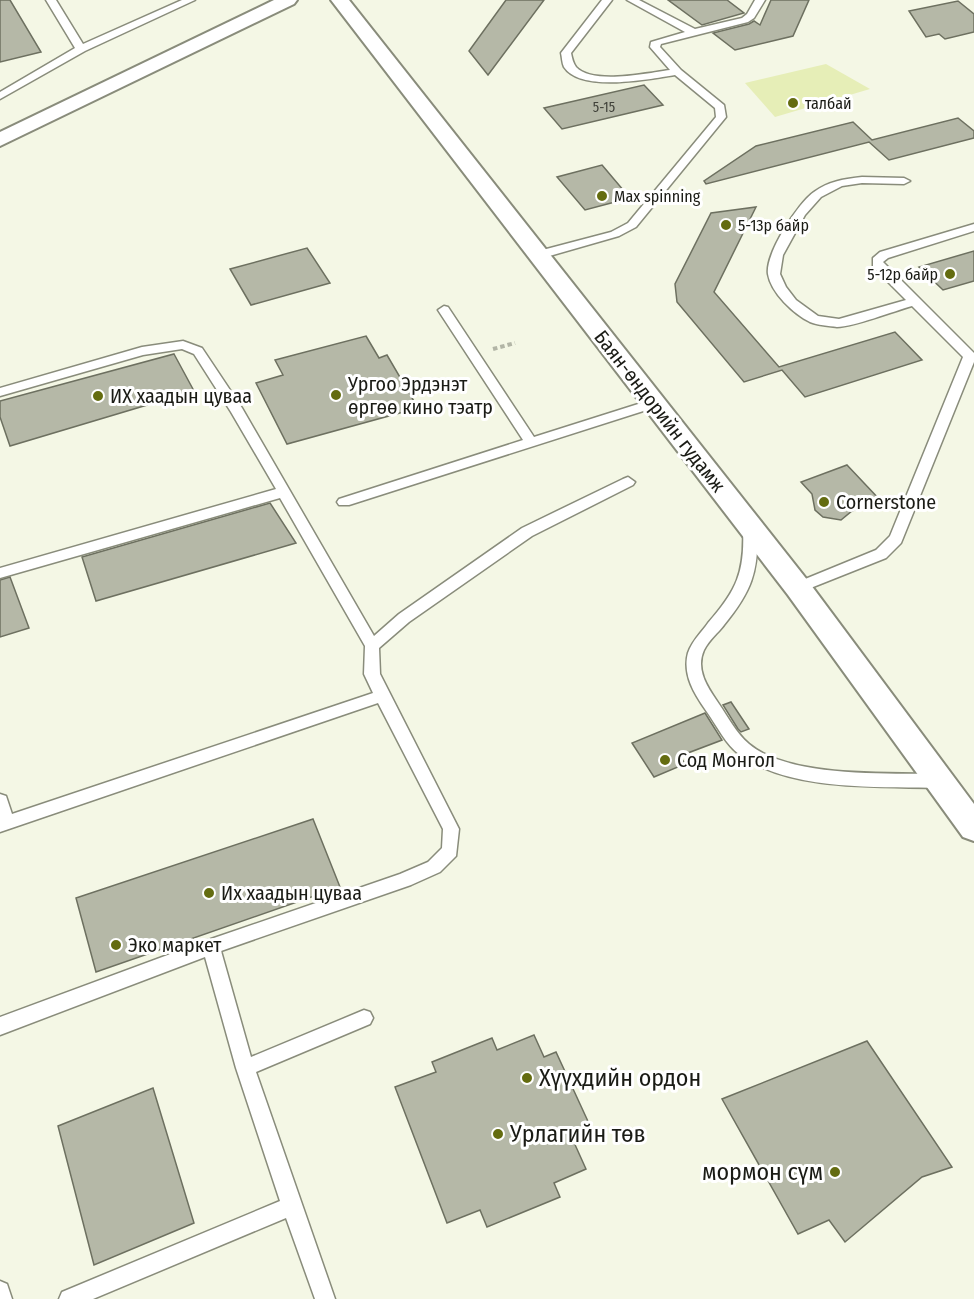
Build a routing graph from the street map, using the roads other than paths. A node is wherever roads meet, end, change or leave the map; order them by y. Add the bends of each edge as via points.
1 (51, 0) edge
2 (160, 0) edge
3 (190, 0) edge
4 (288, 0) edge
5 (340, 0) edge
6 (607, 0) edge
7 (632, 0) edge
8 (760, 0) edge
9 (169, 10) junction
10 (692, 32) junction
11 (81, 49) junction
12 (677, 72) junction
13 (0, 96) edge
14 (2, 137) edge
15 (904, 181) dead end
16 (974, 227) edge
17 (539, 255) junction
18 (915, 301) junction
19 (444, 310) dead end
20 (0, 392) edge
21 (654, 403) junction
22 (531, 442) junction
23 (628, 483) dead end
24 (284, 492) junction
25 (344, 502) dead end
26 (750, 526) junction
27 (0, 573) edge
28 (798, 588) junction
29 (372, 646) junction
30 (382, 696) junction
31 (940, 782) junction
32 (0, 801) edge
33 (3, 824) edge
34 (974, 828) edge
35 (211, 947) junction
36 (364, 1018) dead end
37 (0, 1026) edge
38 (245, 1068) junction
39 (291, 1206) junction
40 (0, 1291) edge
41 (2, 1299) edge
42 (69, 1299) edge
43 (325, 1299) edge

1 - 11 lane
2 - 9 lane
3 - 9 lane
4 - 14 street
5 - 17 street, Баян-өндорийн гудамж
6 - 12 lane via 566,53 569,70 608,79
7 - 10 lane
8 - 10 lane via 745,20
9 - 11 lane
10 - 12 lane via 656,42 655,47
11 - 13 lane
12 - 17 lane via 720,107 721,117 632,225 615,234
15 - 18 lane via 839,183 817,195 800,214 777,255 774,274 792,303 814,319 839,322
16 - 18 lane via 884,255 877,261
17 - 21 street, Баян-өндорийн гудамж
18 - 28 lane via 970,356 896,539 880,554
19 - 22 lane
20 - 24 lane via 142,351 183,345 198,351
21 - 22 lane
21 - 26 street, Баян-өндорийн гудамж
22 - 25 lane
23 - 29 lane via 527,532 404,618
24 - 27 lane
24 - 29 lane
26 - 28 street, Баян-өндорийн гудамж
26 - 31 lane via 752,557 747,584 696,651 693,665 702,693 742,748 782,768
28 - 31 street, Баян-өндорийн гудамж
29 - 30 lane via 372,674
30 - 33 lane
30 - 35 lane via 451,829 450,851 434,867 405,880
31 - 34 street, Баян-өндорийн гудамж
32 - 33 lane
35 - 37 lane
35 - 38 lane
36 - 38 lane
38 - 39 lane
39 - 42 lane
39 - 43 lane
40 - 41 lane

